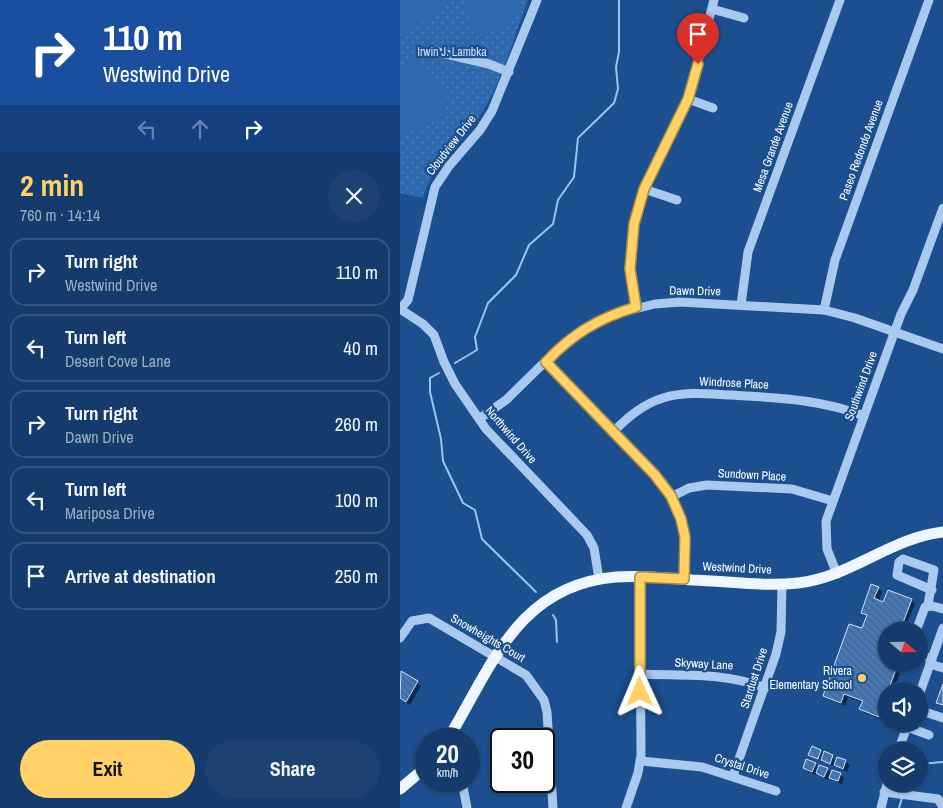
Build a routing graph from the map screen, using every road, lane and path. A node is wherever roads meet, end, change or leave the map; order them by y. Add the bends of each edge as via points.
1 (537, 0) edge
2 (840, 0) edge
3 (929, 0) edge
4 (713, 4) edge
5 (744, 18) dead end
6 (433, 51) dead end
7 (509, 72) junction
8 (688, 99) junction
9 (712, 108) dead end
10 (644, 189) junction
11 (677, 200) dead end
12 (943, 208) edge
13 (741, 305) junction
14 (636, 307) junction
15 (400, 309) edge
16 (824, 310) junction
17 (895, 332) junction
18 (943, 349) edge
19 (546, 362) junction
20 (864, 416) junction
21 (479, 419) junction
22 (613, 432) junction
23 (671, 496) junction
24 (833, 501) junction
25 (943, 532) edge
26 (837, 574) junction
27 (640, 577) junction
28 (599, 579) junction
29 (684, 579) junction
30 (782, 584) junction
31 (932, 590) dead end
32 (928, 606) junction
33 (943, 609) edge
34 (919, 622) edge
35 (943, 628) edge
36 (400, 638) edge
37 (940, 650) edge
38 (495, 657) junction
39 (928, 659) edge
40 (931, 661) junction
41 (943, 668) edge
42 (640, 674) junction
43 (924, 682) edge
44 (765, 688) junction
45 (928, 713) edge
46 (943, 718) edge
47 (454, 728) edge
48 (923, 732) edge
49 (929, 735) dead end
50 (640, 761) junction
51 (733, 776) junction
52 (415, 777) edge
53 (400, 789) edge
54 (776, 791) dead end
55 (885, 792) edge
56 (897, 792) edge
57 (465, 793) edge
58 (943, 807) edge
59 (467, 808) edge
60 (553, 808) edge
61 (626, 808) edge
62 (881, 808) edge

1 - 7 street, Cloudview Drive
2 - 13 street, Mesa Grande Avenue via 748,252
3 - 16 street, Paseo Redondo Avenue via 835,260
4 - 5 street
4 - 8 street
6 - 7 street via 490,64
7 - 15 street, Cloudview Drive via 480,130 448,166 435,187 408,300
8 - 9 street
8 - 10 street
10 - 11 street
10 - 14 street via 630,249 631,283
12 - 17 street, Southwind Drive
13 - 14 street, Dawn Drive via 672,302
13 - 16 street, Dawn Drive
14 - 19 street, Dawn Drive via 589,325
15 - 21 street, Northwind Drive via 434,335 455,384
16 - 17 street, Dawn Drive
17 - 18 street, Dawn Drive
17 - 20 street, Southwind Drive
19 - 21 street, Dawn Drive via 506,400
19 - 22 street
20 - 22 street, Windrose Place via 835,406 795,399 687,393 653,401
20 - 24 street, Southwind Drive
21 - 28 street, Northwind Drive via 587,535 594,548
22 - 23 street
23 - 24 street, Sundown Place via 707,485 792,489
23 - 29 street via 685,537
24 - 26 street, Southwind Drive via 826,521 825,542
25 - 26 main road, Westwind Drive via 904,540
26 - 30 main road, Westwind Drive via 810,582
27 - 28 main road, Westwind Drive
27 - 29 main road, Westwind Drive
27 - 42 street
28 - 38 main road, Westwind Drive via 570,588 540,604 514,629
29 - 30 main road, Westwind Drive
30 - 44 street, Stardust Drive via 781,632
31 - 32 street
32 - 33 street
32 - 34 street
35 - 37 street
36 - 38 street, Snowheights Court via 412,621 429,618
37 - 40 street
38 - 47 main road, Westwind Drive
38 - 60 street, Snowheights Court via 526,675 544,700
39 - 40 street
40 - 41 street
40 - 43 street
42 - 44 street, Skyway Lane via 725,677
42 - 50 street
44 - 51 street, Stardust Drive
45 - 46 street
48 - 49 street
50 - 51 street, Crystal Drive via 702,767
50 - 61 street
51 - 54 street, Crystal Drive
52 - 53 main road
55 - 62 street
56 - 58 street via 938,799
57 - 59 street

